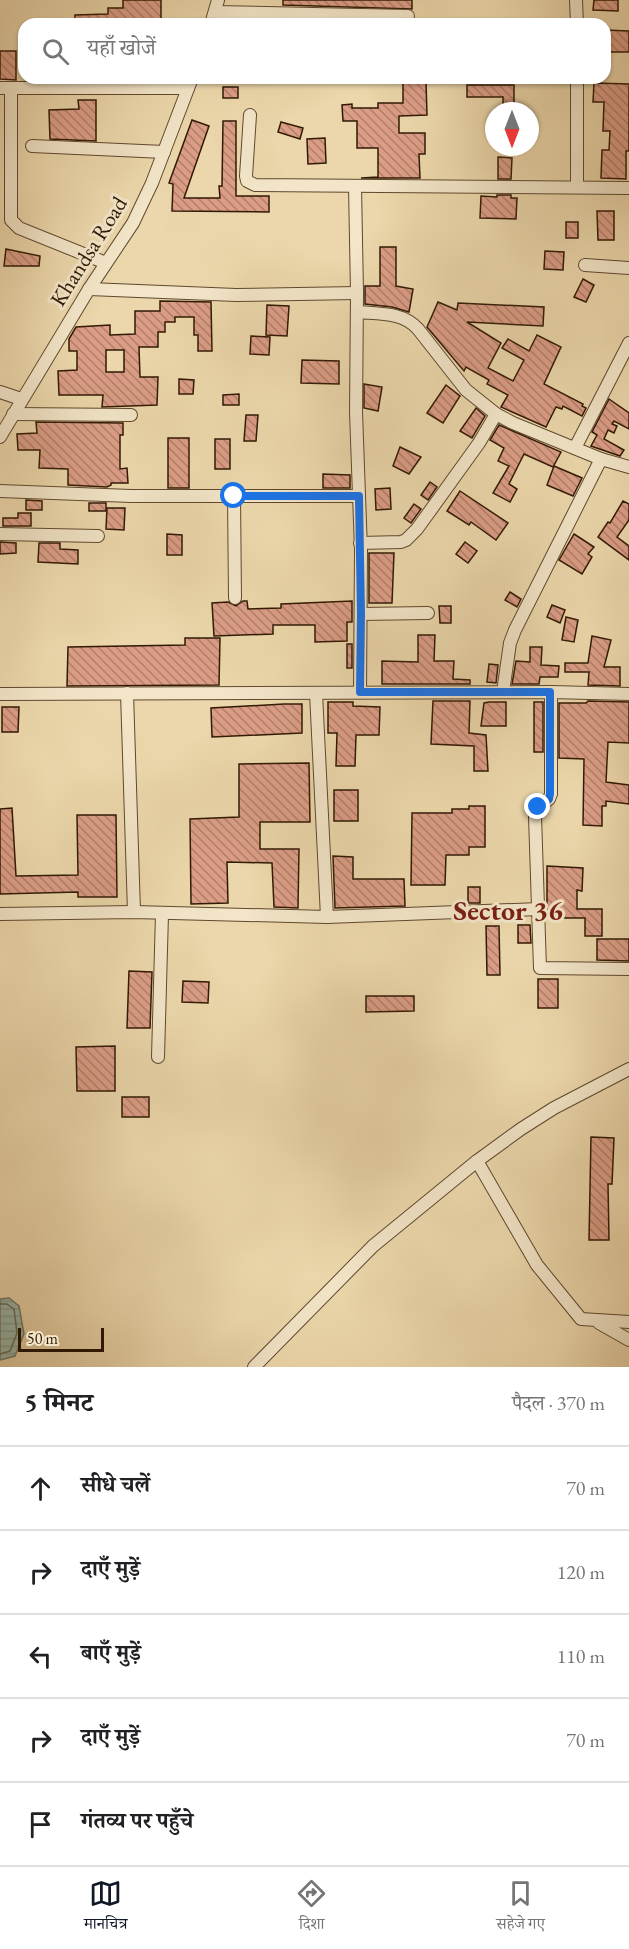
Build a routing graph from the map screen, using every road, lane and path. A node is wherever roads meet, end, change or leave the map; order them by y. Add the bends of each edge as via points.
1 (576, 0) edge
2 (214, 12) edge
3 (408, 16) dead end
4 (577, 18) edge
5 (153, 84) edge
6 (190, 84) edge
7 (577, 84) edge
8 (5, 88) edge
9 (250, 115) dead end
10 (32, 146) dead end
11 (164, 152) junction
12 (355, 186) junction
13 (577, 187) junction
14 (629, 188) edge
15 (106, 263) junction
16 (585, 265) dead end
17 (629, 268) edge
18 (89, 289) junction
19 (357, 293) junction
20 (357, 312) junction
21 (629, 343) edge
22 (0, 392) edge
23 (21, 399) junction
24 (13, 414) junction
25 (496, 414) junction
26 (131, 416) dead end
27 (0, 437) edge
28 (575, 448) junction
29 (601, 459) junction
30 (629, 467) edge
31 (0, 491) edge
32 (234, 496) junction
33 (359, 496) junction
34 (0, 534) edge
35 (98, 536) dead end
36 (360, 543) junction
37 (235, 598) dead end
38 (428, 613) dead end
39 (361, 614) junction
40 (360, 692) junction
41 (503, 692) junction
42 (550, 692) junction
43 (126, 693) junction
44 (316, 693) junction
45 (0, 694) edge
46 (629, 694) edge
47 (539, 909) junction
48 (134, 912) junction
49 (0, 914) edge
50 (162, 914) junction
51 (327, 917) junction
52 (629, 969) edge
53 (158, 1057) dead end
54 (629, 1069) edge
55 (477, 1161) junction
56 (594, 1320) junction
57 (629, 1322) edge
58 (629, 1340) edge
59 (254, 1367) edge

1 - 4 street
2 - 3 street
5 - 8 street
6 - 11 street, Khandsa Road
7 - 13 street
8 - 15 street via 11,220 19,228
9 - 12 street via 246,173 249,183
10 - 11 street
11 - 15 street, Khandsa Road via 133,223
12 - 13 street
12 - 19 street
13 - 14 street
15 - 18 street, Khandsa Road
16 - 17 street
18 - 19 street via 236,295
18 - 23 street, Khandsa Road
19 - 20 street
20 - 25 street via 396,316 411,322 466,390
20 - 33 street
21 - 28 street
22 - 23 street
23 - 24 street, Khandsa Road
24 - 26 street
24 - 27 street, Khandsa Road
25 - 28 street
25 - 36 street via 479,443 406,540
28 - 29 street
29 - 30 street
29 - 41 street via 520,616 510,643
31 - 32 street
32 - 33 street
32 - 37 street
33 - 36 street
34 - 35 street
36 - 39 street
38 - 39 street
39 - 40 street
40 - 41 street
40 - 44 street
41 - 42 street
42 - 46 street
42 - 47 street via 550,794 536,809 535,816
43 - 44 street
43 - 45 street
43 - 48 street
44 - 51 street
47 - 51 street
47 - 52 street via 540,969
48 - 49 street
48 - 50 street
50 - 51 street
50 - 53 street
54 - 55 street via 554,1108
55 - 56 street via 537,1265 581,1320
55 - 59 street via 373,1246
56 - 57 street
56 - 58 street

